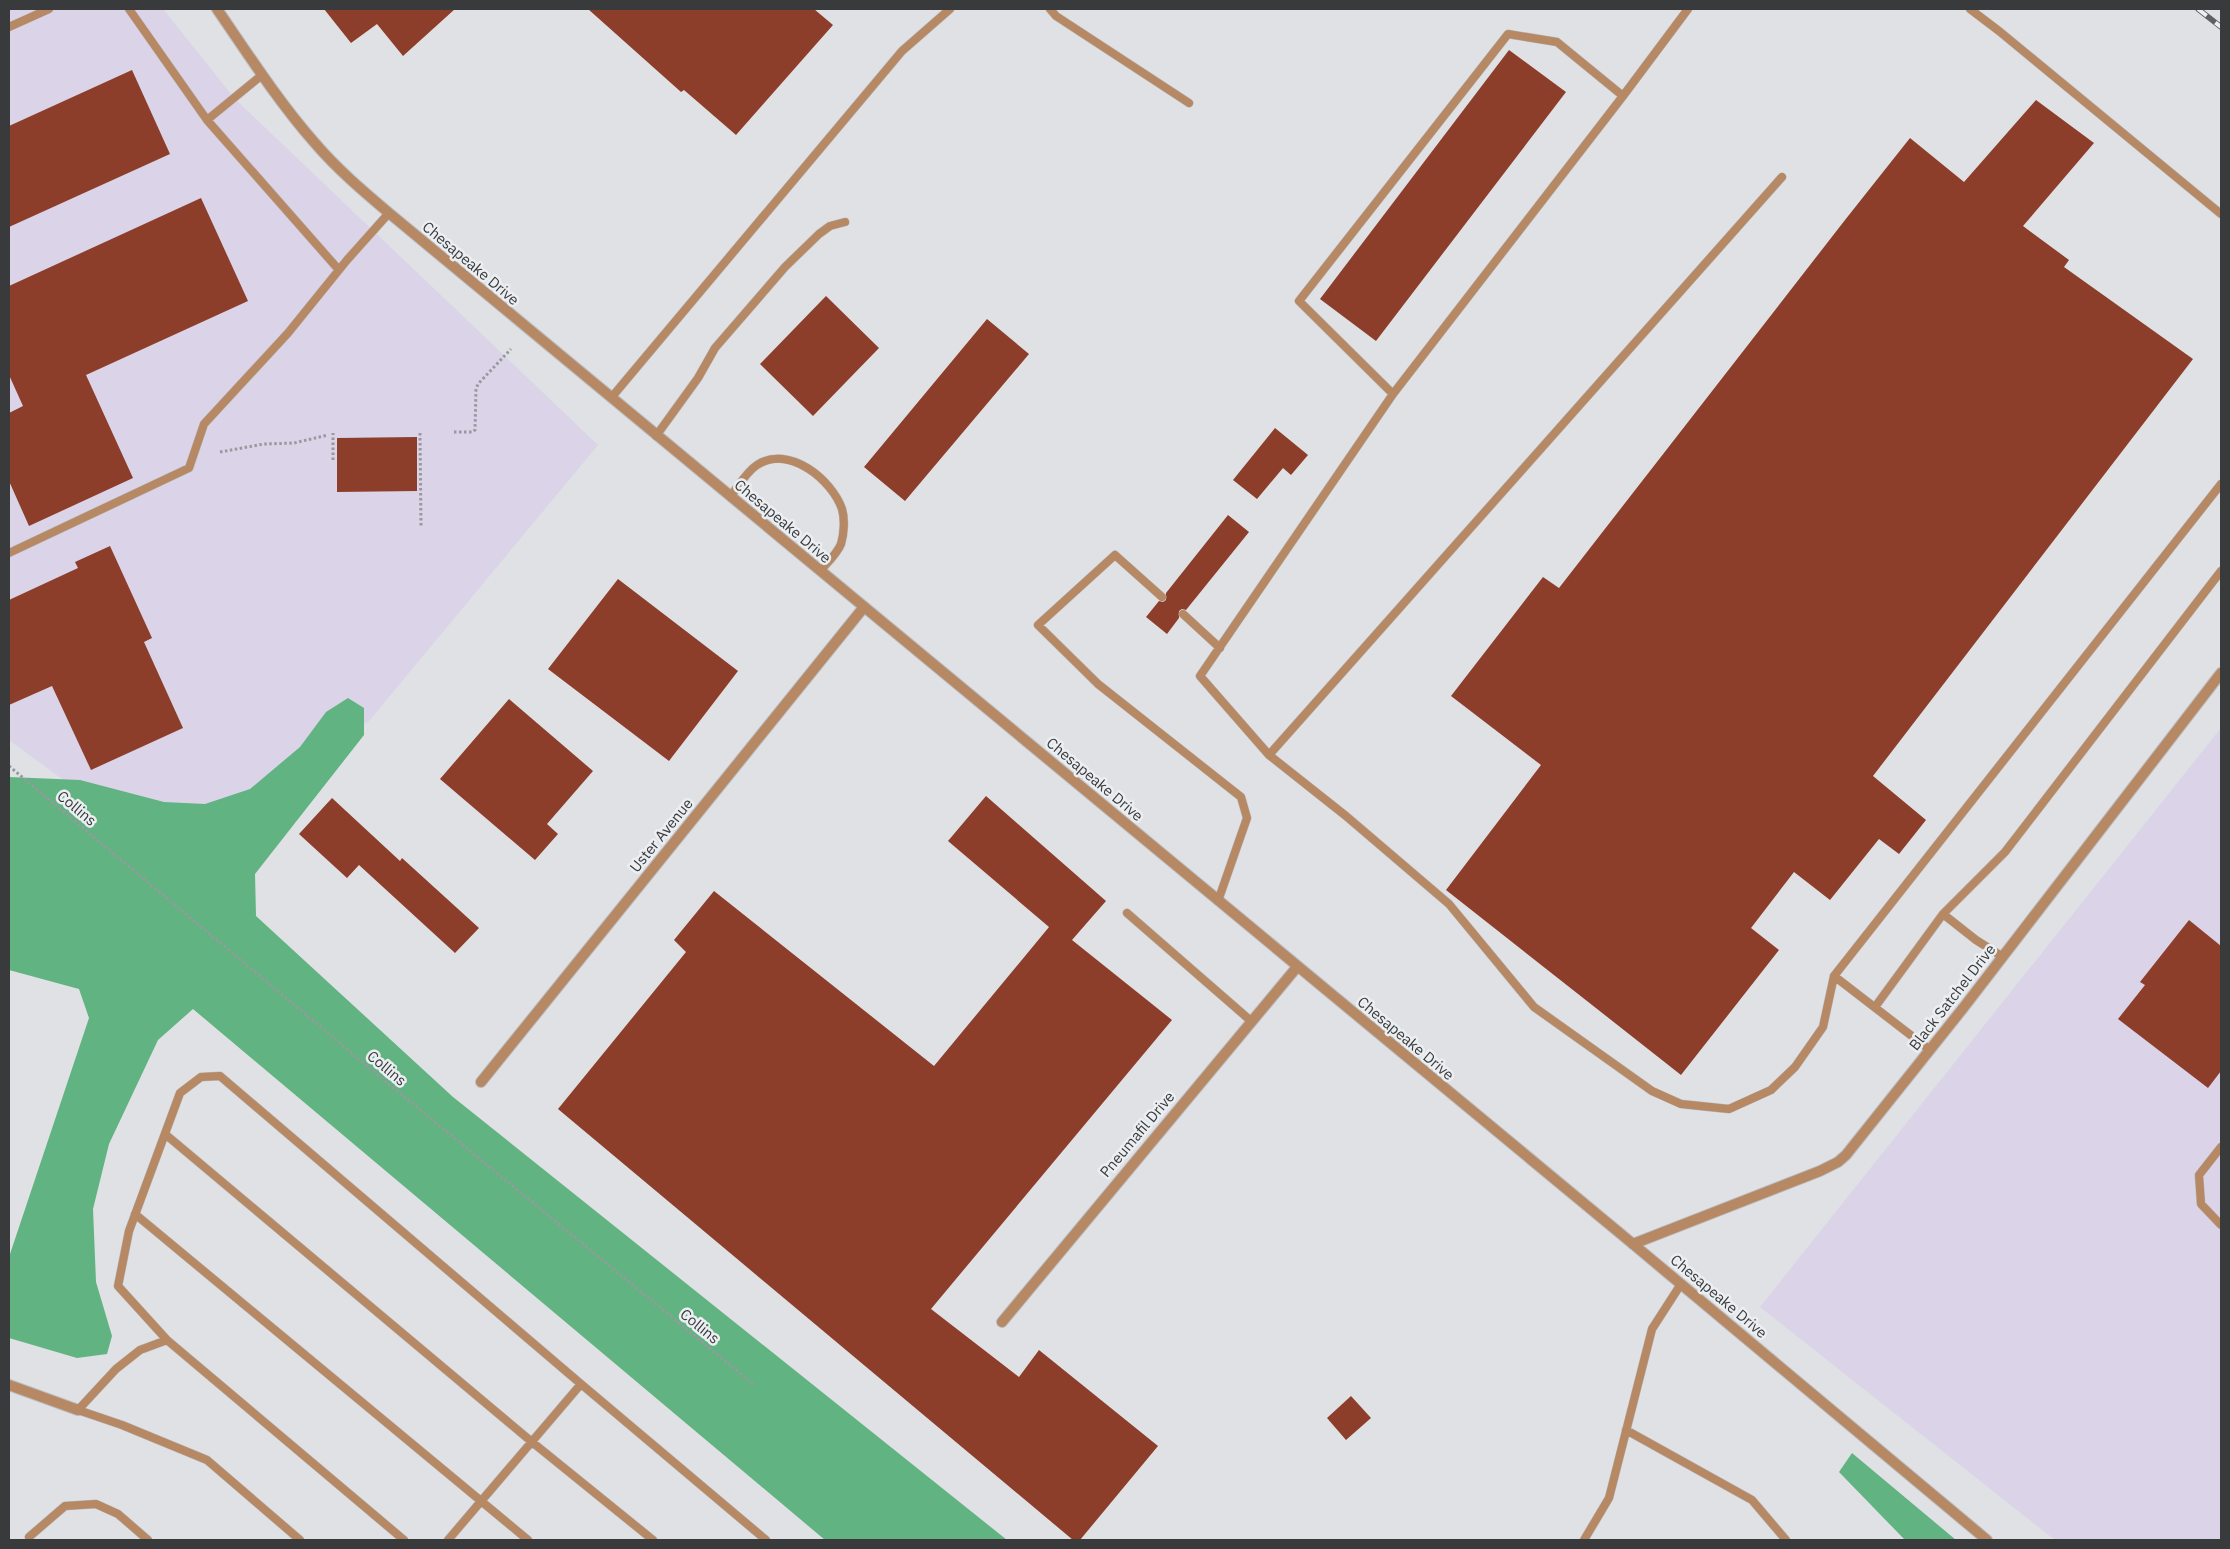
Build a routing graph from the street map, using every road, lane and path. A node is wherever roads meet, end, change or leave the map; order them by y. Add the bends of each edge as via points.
1 (49, 9) edge
2 (129, 9) edge
3 (218, 9) edge
4 (950, 9) edge
5 (1050, 9) edge
6 (1688, 9) edge
7 (1970, 9) edge
8 (9, 27) edge
9 (262, 75) junction
10 (1623, 96) junction
11 (1189, 103) dead end
12 (207, 120) junction
13 (1782, 177) dead end
14 (390, 213) junction
15 (2221, 214) edge
16 (845, 222) dead end
17 (339, 270) junction
18 (511, 349) dead end
19 (1393, 394) junction
20 (611, 398) junction
21 (454, 432) dead end
22 (334, 433) dead end
23 (420, 433) dead end
24 (328, 434) dead end
25 (656, 436) junction
26 (220, 452) dead end
27 (333, 460) dead end
28 (2221, 484) edge
29 (730, 497) junction
30 (421, 527) dead end
31 (9, 553) edge
32 (820, 571) junction
33 (2221, 571) edge
34 (1162, 597) dead end
35 (864, 608) junction
36 (1183, 614) dead end
37 (1220, 648) junction
38 (2221, 674) edge
39 (1269, 755) junction
40 (9, 766) edge
41 (1218, 901) junction
42 (1127, 913) dead end
43 (1943, 914) junction
44 (2003, 957) junction
45 (1297, 967) junction
46 (1834, 976) junction
47 (1875, 1008) junction
48 (1251, 1021) junction
49 (1930, 1050) junction
50 (481, 1082) dead end
51 (165, 1134) junction
52 (2221, 1146) edge
53 (135, 1214) junction
54 (2221, 1226) edge
55 (1633, 1244) junction
56 (1681, 1284) junction
57 (1002, 1322) dead end
58 (167, 1340) junction
59 (582, 1384) junction
60 (753, 1384) dead end
61 (9, 1385) edge
62 (78, 1410) junction
63 (1626, 1430) junction
64 (532, 1442) junction
65 (481, 1502) junction
66 (30, 1539) edge
67 (148, 1540) edge
68 (300, 1540) edge
69 (404, 1540) edge
70 (448, 1540) edge
71 (528, 1540) edge
72 (653, 1540) edge
73 (766, 1540) edge
74 (1584, 1540) edge
75 (1786, 1540) edge
76 (1987, 1540) edge

1 - 8 lane
2 - 12 lane
3 - 9 street, Chesapeake Drive
4 - 20 lane via 902,51
5 - 11 lane
6 - 10 lane
7 - 15 lane
9 - 12 lane
9 - 14 street, Chesapeake Drive via 334,164
10 - 19 lane
10 - 19 lane via 1557,42 1508,34 1299,300
12 - 17 lane
13 - 39 lane
14 - 17 lane
14 - 20 street, Chesapeake Drive
16 - 25 lane via 830,226 819,234 785,267 715,348 698,378
17 - 31 lane via 288,332 204,424 189,468
18 - 21 path via 478,384 475,430
19 - 37 lane
20 - 25 street, Chesapeake Drive
22 - 27 path
23 - 30 path
24 - 26 path via 294,443 264,444
25 - 29 street, Chesapeake Drive
28 - 46 lane
29 - 32 street, Chesapeake Drive
29 - 32 lane via 757,465 768,460 793,460 824,481 836,496 844,529 840,544
32 - 35 street, Chesapeake Drive
33 - 43 lane via 2004,852
34 - 41 lane via 1114,555 1038,625 1098,684 1241,797 1247,818
35 - 41 street, Chesapeake Drive
35 - 50 street, Uster Avenue
36 - 37 lane
37 - 39 lane via 1200,676
38 - 44 street, Black Satchel Drive
39 - 46 lane via 1449,904 1534,1007 1652,1091 1681,1104 1729,1109 1771,1090 1794,1067 1823,1027
40 - 60 path, Collins
41 - 45 street, Chesapeake Drive
42 - 48 lane
43 - 44 lane
43 - 47 lane
44 - 49 street, Black Satchel Drive
45 - 48 street, Pneumafil Drive
45 - 55 street, Chesapeake Drive
46 - 47 lane
47 - 49 lane
48 - 57 street, Pneumafil Drive
49 - 55 street, Black Satchel Drive via 1838,1162
51 - 53 lane
51 - 59 lane via 180,1092 202,1077 220,1076
51 - 64 lane
52 - 54 lane via 2199,1175 2201,1204
53 - 58 lane via 118,1286
53 - 65 lane
55 - 56 street, Chesapeake Drive
56 - 63 lane via 1652,1329
56 - 76 street, Chesapeake Drive
58 - 62 lane via 140,1350 122,1364
58 - 69 lane
59 - 64 lane
59 - 73 lane
61 - 62 street
62 - 68 lane via 207,1460
63 - 74 lane via 1609,1498
63 - 75 lane via 1752,1500
64 - 65 lane
64 - 72 lane
65 - 70 lane
65 - 71 lane
66 - 67 lane via 65,1506 96,1504 118,1514

